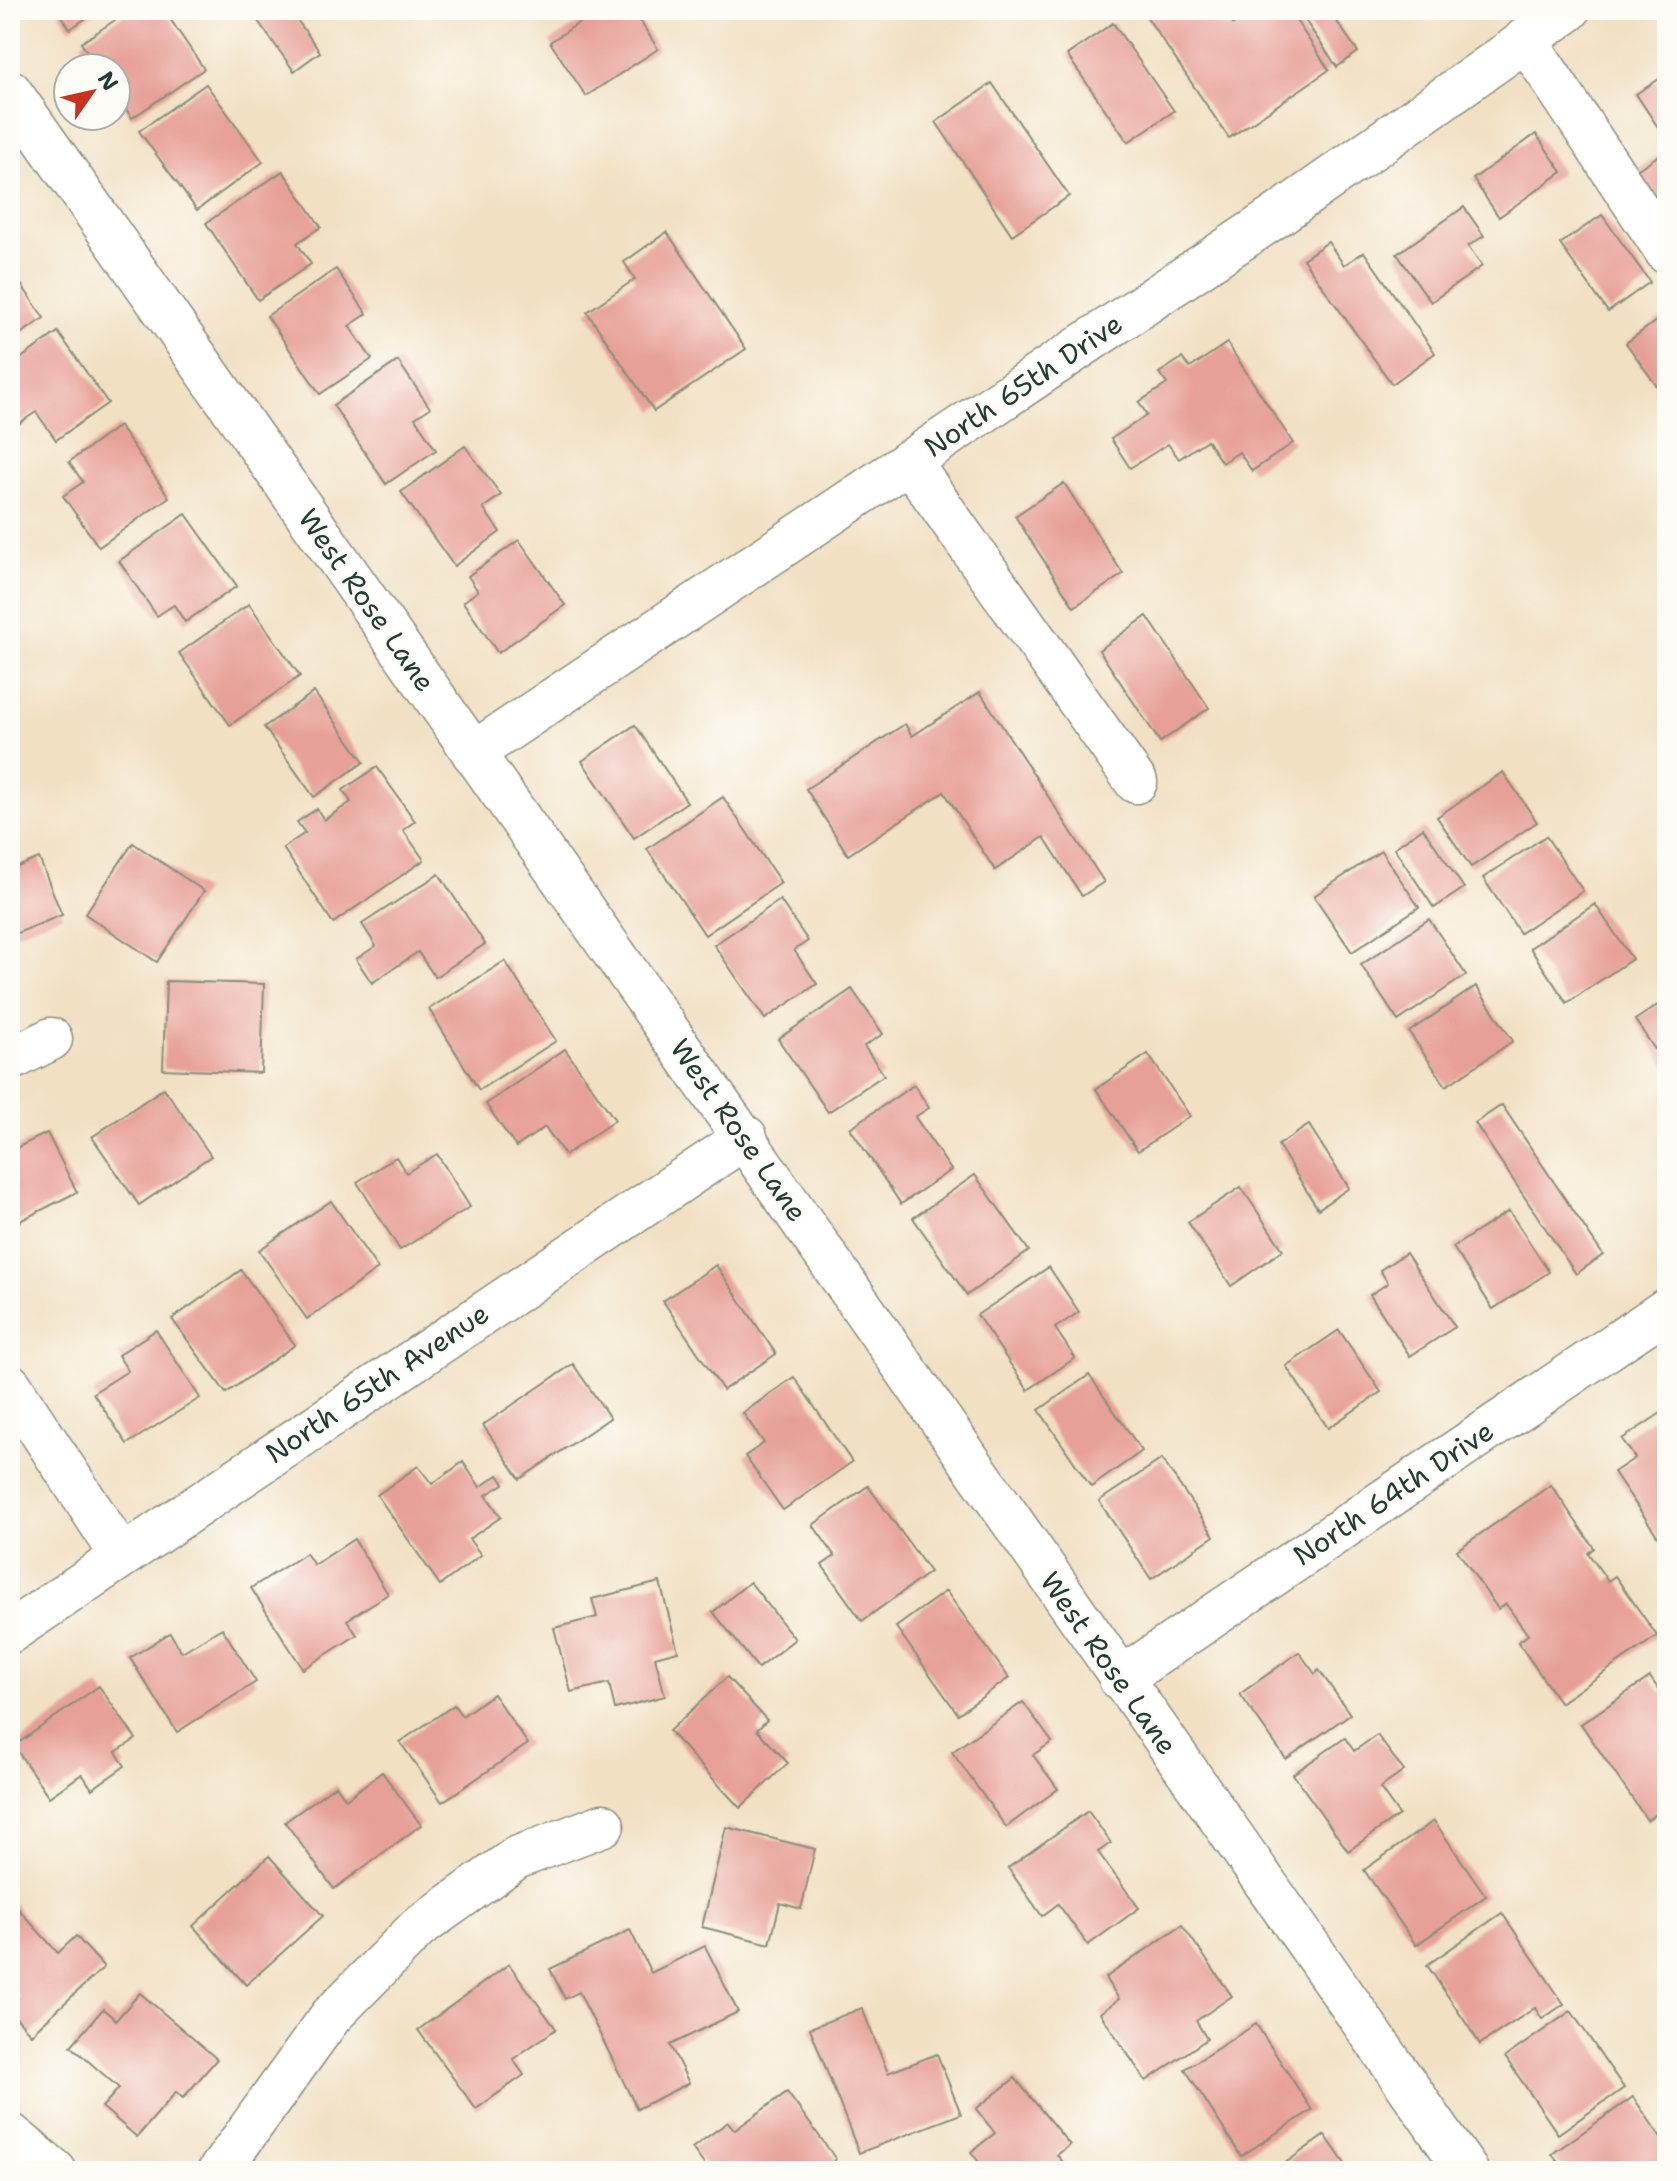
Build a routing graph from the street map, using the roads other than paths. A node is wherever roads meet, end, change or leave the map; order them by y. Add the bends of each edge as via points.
1 (1569, 10) edge
2 (1525, 39) junction
3 (10, 91) edge
4 (1667, 253) edge
5 (909, 461) junction
6 (473, 753) junction
7 (1136, 782) dead end
8 (51, 1039) dead end
9 (10, 1060) edge
10 (746, 1137) junction
11 (1667, 1309) edge
12 (10, 1385) edge
13 (121, 1555) junction
14 (10, 1632) edge
15 (1120, 1679) junction
16 (603, 1825) dead end
17 (10, 2134) edge
18 (55, 2171) edge
19 (219, 2171) edge
20 (1467, 2171) edge

1 - 2 street, North 65th Drive
2 - 4 street
2 - 5 street, North 65th Drive via 1278,215
3 - 6 street, West Rose Lane
5 - 6 street, North 65th Drive
5 - 7 street
6 - 10 street, West Rose Lane
8 - 9 street
10 - 13 street, North 65th Avenue
10 - 15 street, West Rose Lane
11 - 15 street, North 64th Drive
12 - 13 street
13 - 14 street, North 65th Avenue
15 - 20 street, West Rose Lane
16 - 19 street via 516,1858 418,1928 331,2016
17 - 18 street

